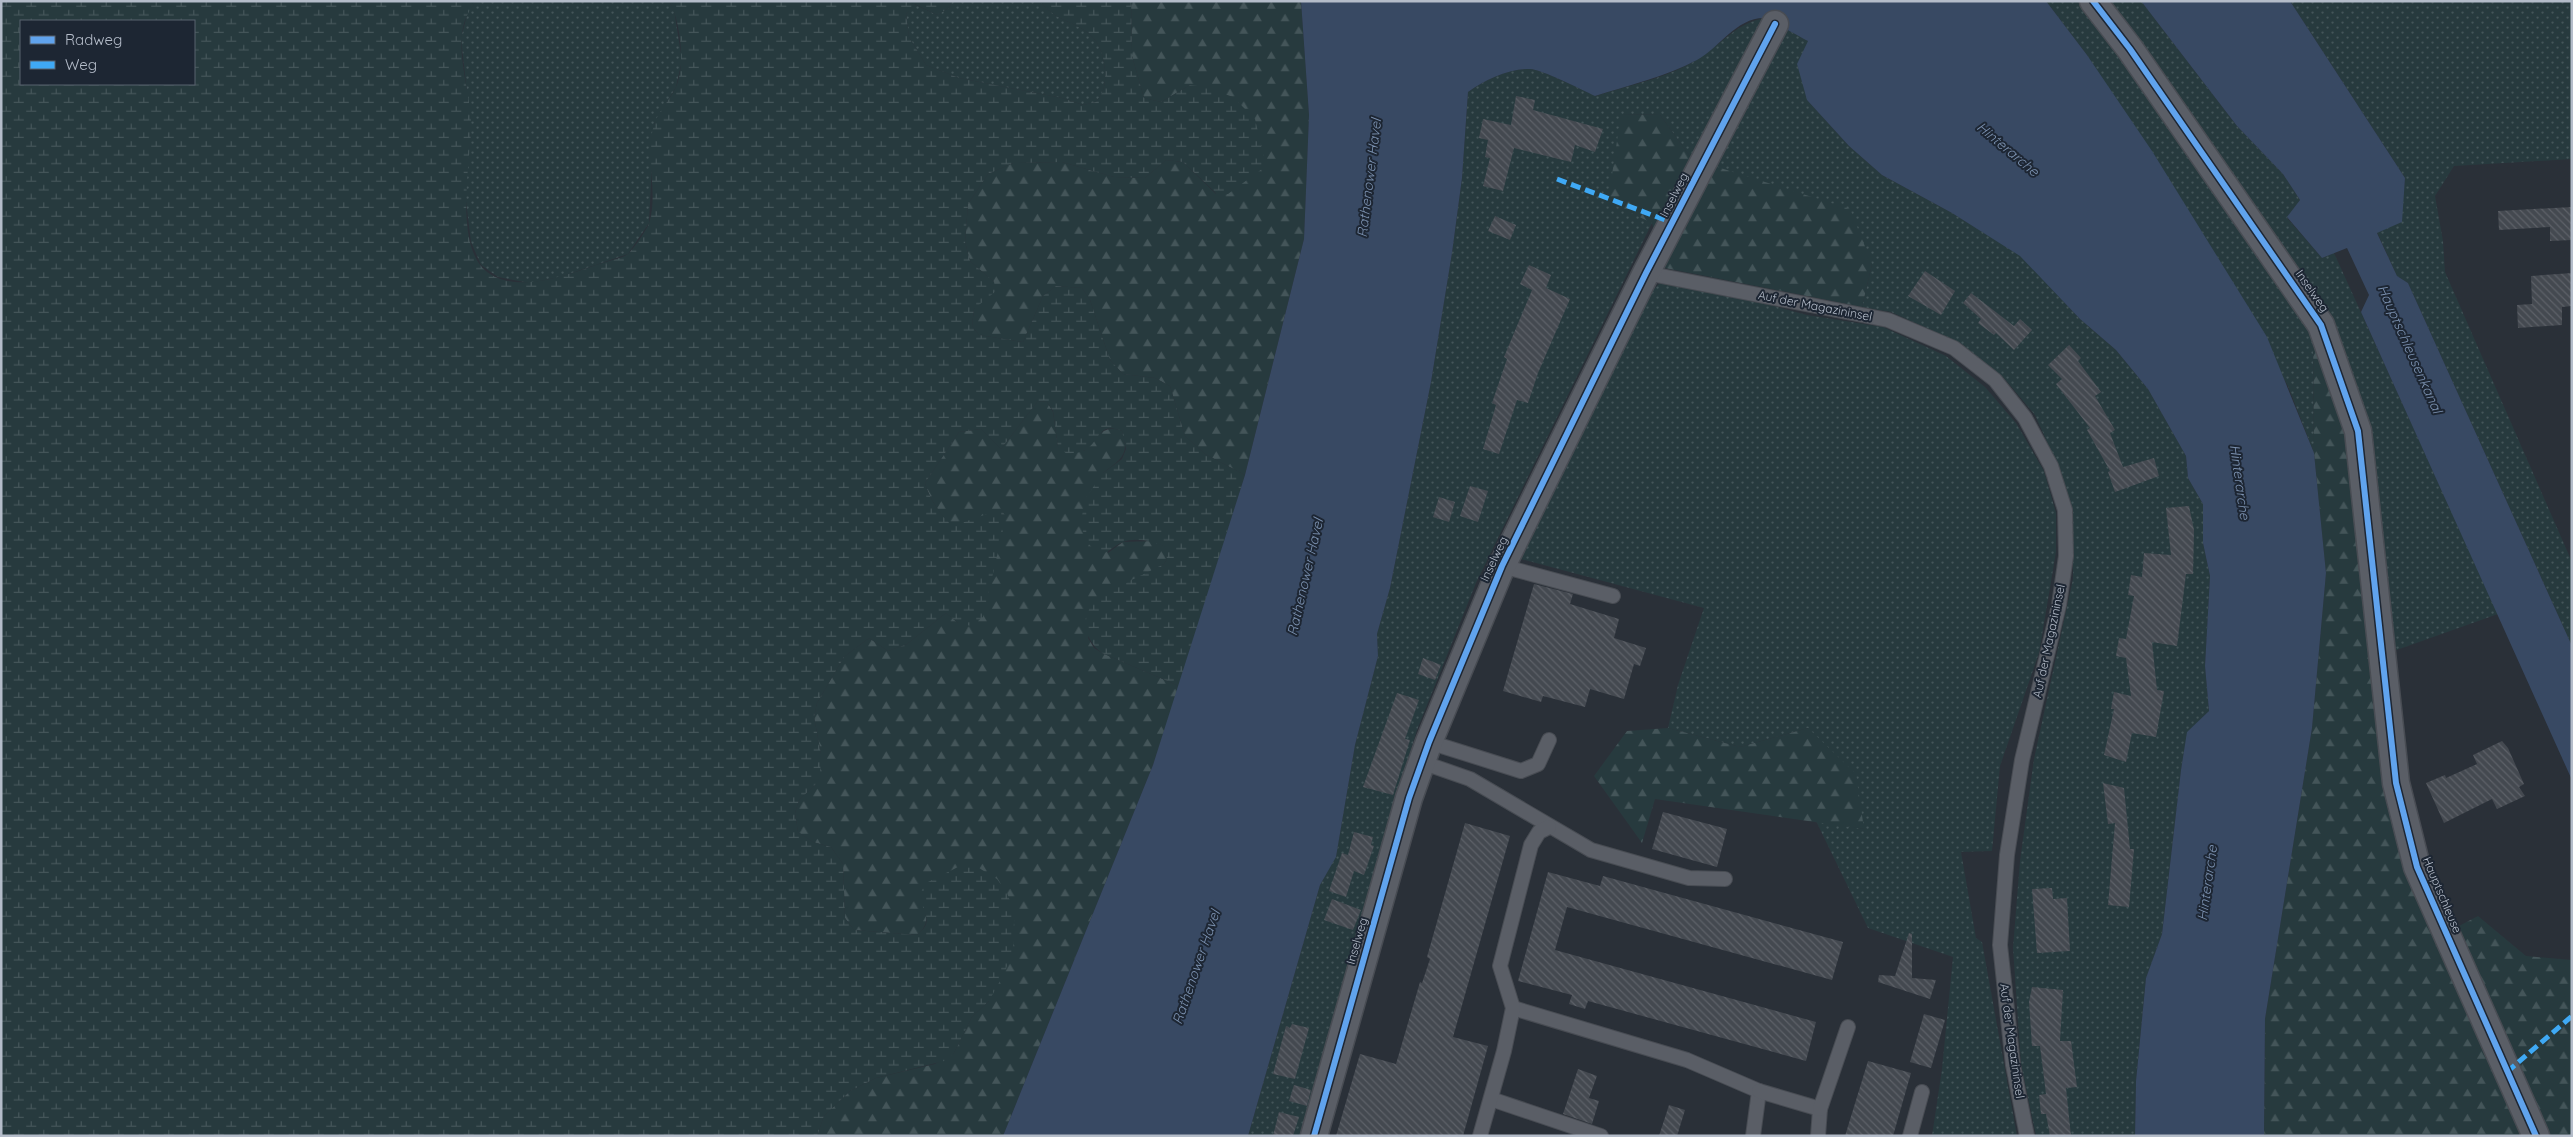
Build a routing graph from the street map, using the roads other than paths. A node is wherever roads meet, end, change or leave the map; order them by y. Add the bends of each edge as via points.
1 (2092, 1) edge
2 (1775, 24) dead end
3 (1646, 273) junction
4 (1502, 566) junction
5 (1613, 596) dead end
6 (2380, 648) joint
7 (1549, 740) dead end
8 (1425, 752) junction
9 (1549, 827) junction
10 (1725, 879) dead end
11 (1513, 1008) junction
12 (1848, 1027) dead end
13 (1759, 1091) junction
14 (1922, 1092) dead end
15 (1491, 1099) junction
16 (1820, 1109) junction
17 (1314, 1136) edge
18 (1480, 1136) edge
19 (1601, 1136) edge
20 (1753, 1136) edge
21 (1818, 1136) edge
22 (1910, 1136) edge
23 (2027, 1136) edge
24 (2536, 1136) edge

1 - 6 street, Inselweg via 2130,49 2321,325 2358,431
2 - 3 street, Inselweg
3 - 4 street, Inselweg
3 - 23 lane, Auf der Magazininsel via 1888,320 1954,348 1995,380 2025,418 2051,466 2065,510 2066,556 2059,605 2022,760 2007,855 2000,945 2013,1065
4 - 5 lane
4 - 8 street, Inselweg
6 - 24 street, Hauptschleuse via 2396,783 2417,867
7 - 8 lane via 1538,764 1521,771
8 - 9 lane
8 - 17 street, Inselweg
9 - 10 lane via 1591,850 1689,878
9 - 11 lane via 1539,832 1531,845 1500,966
11 - 13 lane via 1688,1060
11 - 15 lane
12 - 16 lane
13 - 16 lane
13 - 20 lane
14 - 22 lane
15 - 18 lane
15 - 19 lane
16 - 21 lane

